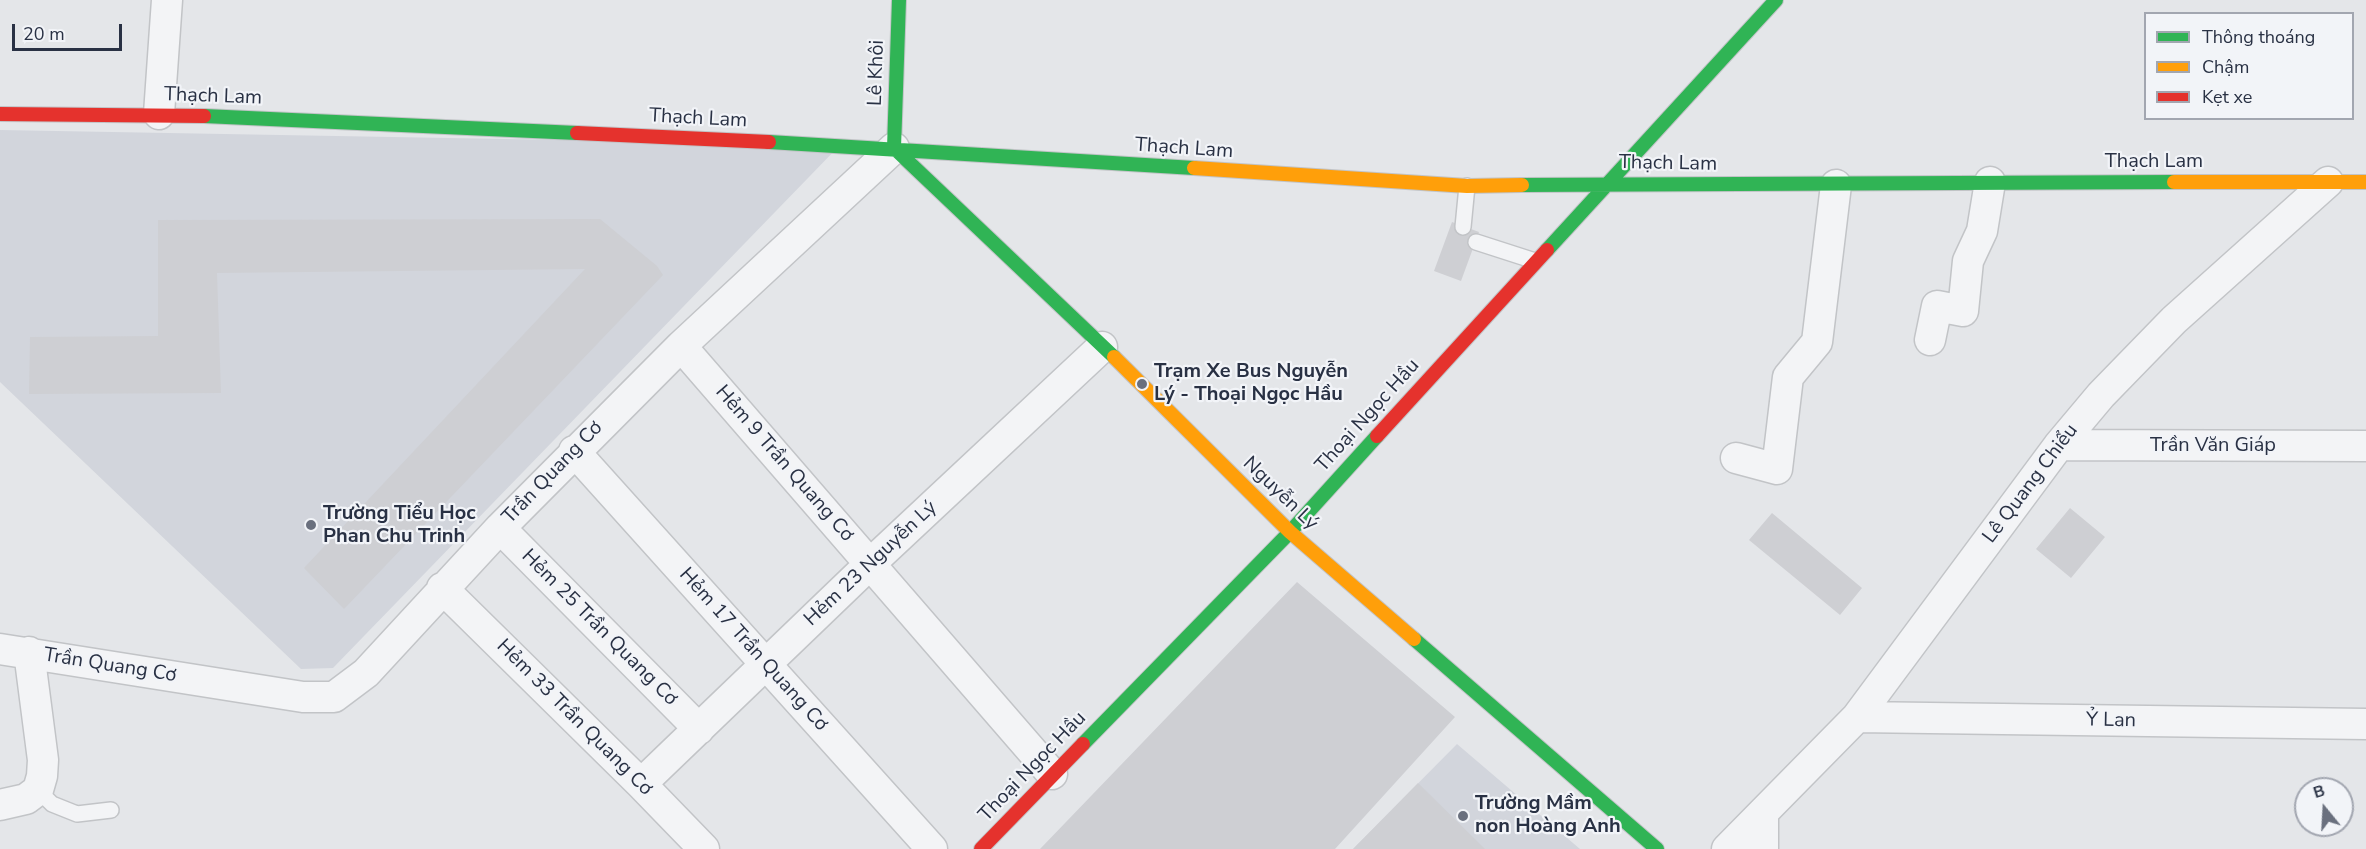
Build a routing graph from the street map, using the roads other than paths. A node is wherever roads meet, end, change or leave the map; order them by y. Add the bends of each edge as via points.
1 (168, 0) edge
2 (899, 0) edge
3 (1766, 5) edge
4 (0, 114) edge
5 (159, 114) junction
6 (1645, 141) junction
7 (894, 148) junction
8 (1990, 182) junction
9 (2328, 182) junction
10 (2366, 182) edge
11 (1606, 183) junction
12 (1836, 184) junction
13 (1672, 185) junction
14 (1467, 186) junction
15 (1463, 227) dead end
16 (1476, 242) dead end
17 (1535, 261) junction
18 (1930, 340) dead end
19 (681, 345) junction
20 (1102, 347) junction
21 (2060, 445) junction
22 (2366, 446) edge
23 (574, 451) junction
24 (1736, 458) dead end
25 (1314, 504) junction
26 (500, 528) junction
27 (1290, 532) junction
28 (1320, 557) junction
29 (870, 564) junction
30 (442, 588) junction
31 (0, 649) edge
32 (29, 652) junction
33 (766, 664) junction
34 (1857, 717) junction
35 (2366, 724) edge
36 (699, 729) junction
37 (1052, 774) junction
38 (641, 783) junction
39 (38, 789) junction
40 (0, 805) edge
41 (111, 810) dead end
42 (1763, 813) junction
43 (702, 848) edge
44 (932, 849) edge
45 (981, 849) edge
46 (1657, 849) edge
47 (1727, 849) edge
48 (1763, 849) edge

1 - 5 street
2 - 7 street, Lê Khôi
3 - 6 street, Thoại Ngọc Hầu
4 - 5 street, Thạch Lam
5 - 7 street, Thạch Lam
6 - 11 street, Thoại Ngọc Hầu
6 - 13 street via 1644,165 1653,179
7 - 14 street, Thạch Lam
7 - 19 street, Trần Quang Cơ
7 - 20 street, Nguyễn Lý
8 - 9 street, Thạch Lam
8 - 12 street, Thạch Lam
8 - 18 street via 1982,231 1968,261 1964,311 1937,306
9 - 10 street, Thạch Lam
9 - 21 street, Lê Quang Chiểu via 2174,320 2101,395
11 - 13 street, Thạch Lam
11 - 14 street, Thạch Lam
11 - 17 street, Thoại Ngọc Hầu
12 - 13 street, Thạch Lam
12 - 24 street via 1817,342 1788,377 1777,469
14 - 15 lane
16 - 17 lane
17 - 25 street, Thoại Ngọc Hầu
19 - 23 street, Trần Quang Cơ
19 - 29 street, Hẻm 9 Trần Quang Cơ
20 - 27 street, Nguyễn Lý
20 - 29 street, Hẻm 23 Nguyễn Lý
21 - 22 street, Trần Văn Giáp
21 - 34 street, Lê Quang Chiểu
23 - 26 street, Trần Quang Cơ
23 - 33 street, Hẻm 17 Trần Quang Cơ
25 - 27 street, Thoại Ngọc Hầu
25 - 28 street via 1312,536
26 - 30 street, Trần Quang Cơ
26 - 36 street, Hẻm 25 Trần Quang Cơ
27 - 28 street, Nguyễn Lý
27 - 37 street, Thoại Ngọc Hầu
28 - 46 street, Nguyễn Lý
29 - 33 street, Hẻm 23 Nguyễn Lý
29 - 37 street, Hẻm 9 Trần Quang Cơ
30 - 32 street, Trần Quang Cơ via 366,674 334,697 303,697
30 - 38 street, Hẻm 33 Trần Quang Cơ
31 - 32 street, Trần Quang Cơ
32 - 39 street via 43,760
33 - 36 street, Hẻm 23 Nguyễn Lý
33 - 44 street, Hẻm 17 Trần Quang Cơ
34 - 35 street, Ỷ Lan
34 - 42 street, Lê Quang Chiểu
36 - 38 street, Hẻm 23 Nguyễn Lý
37 - 45 street, Thoại Ngọc Hầu
38 - 43 street, Hẻm 33 Trần Quang Cơ
39 - 40 street via 26,799
39 - 41 lane via 52,804 77,814
42 - 47 street, Lê Quang Chiểu
42 - 48 street

